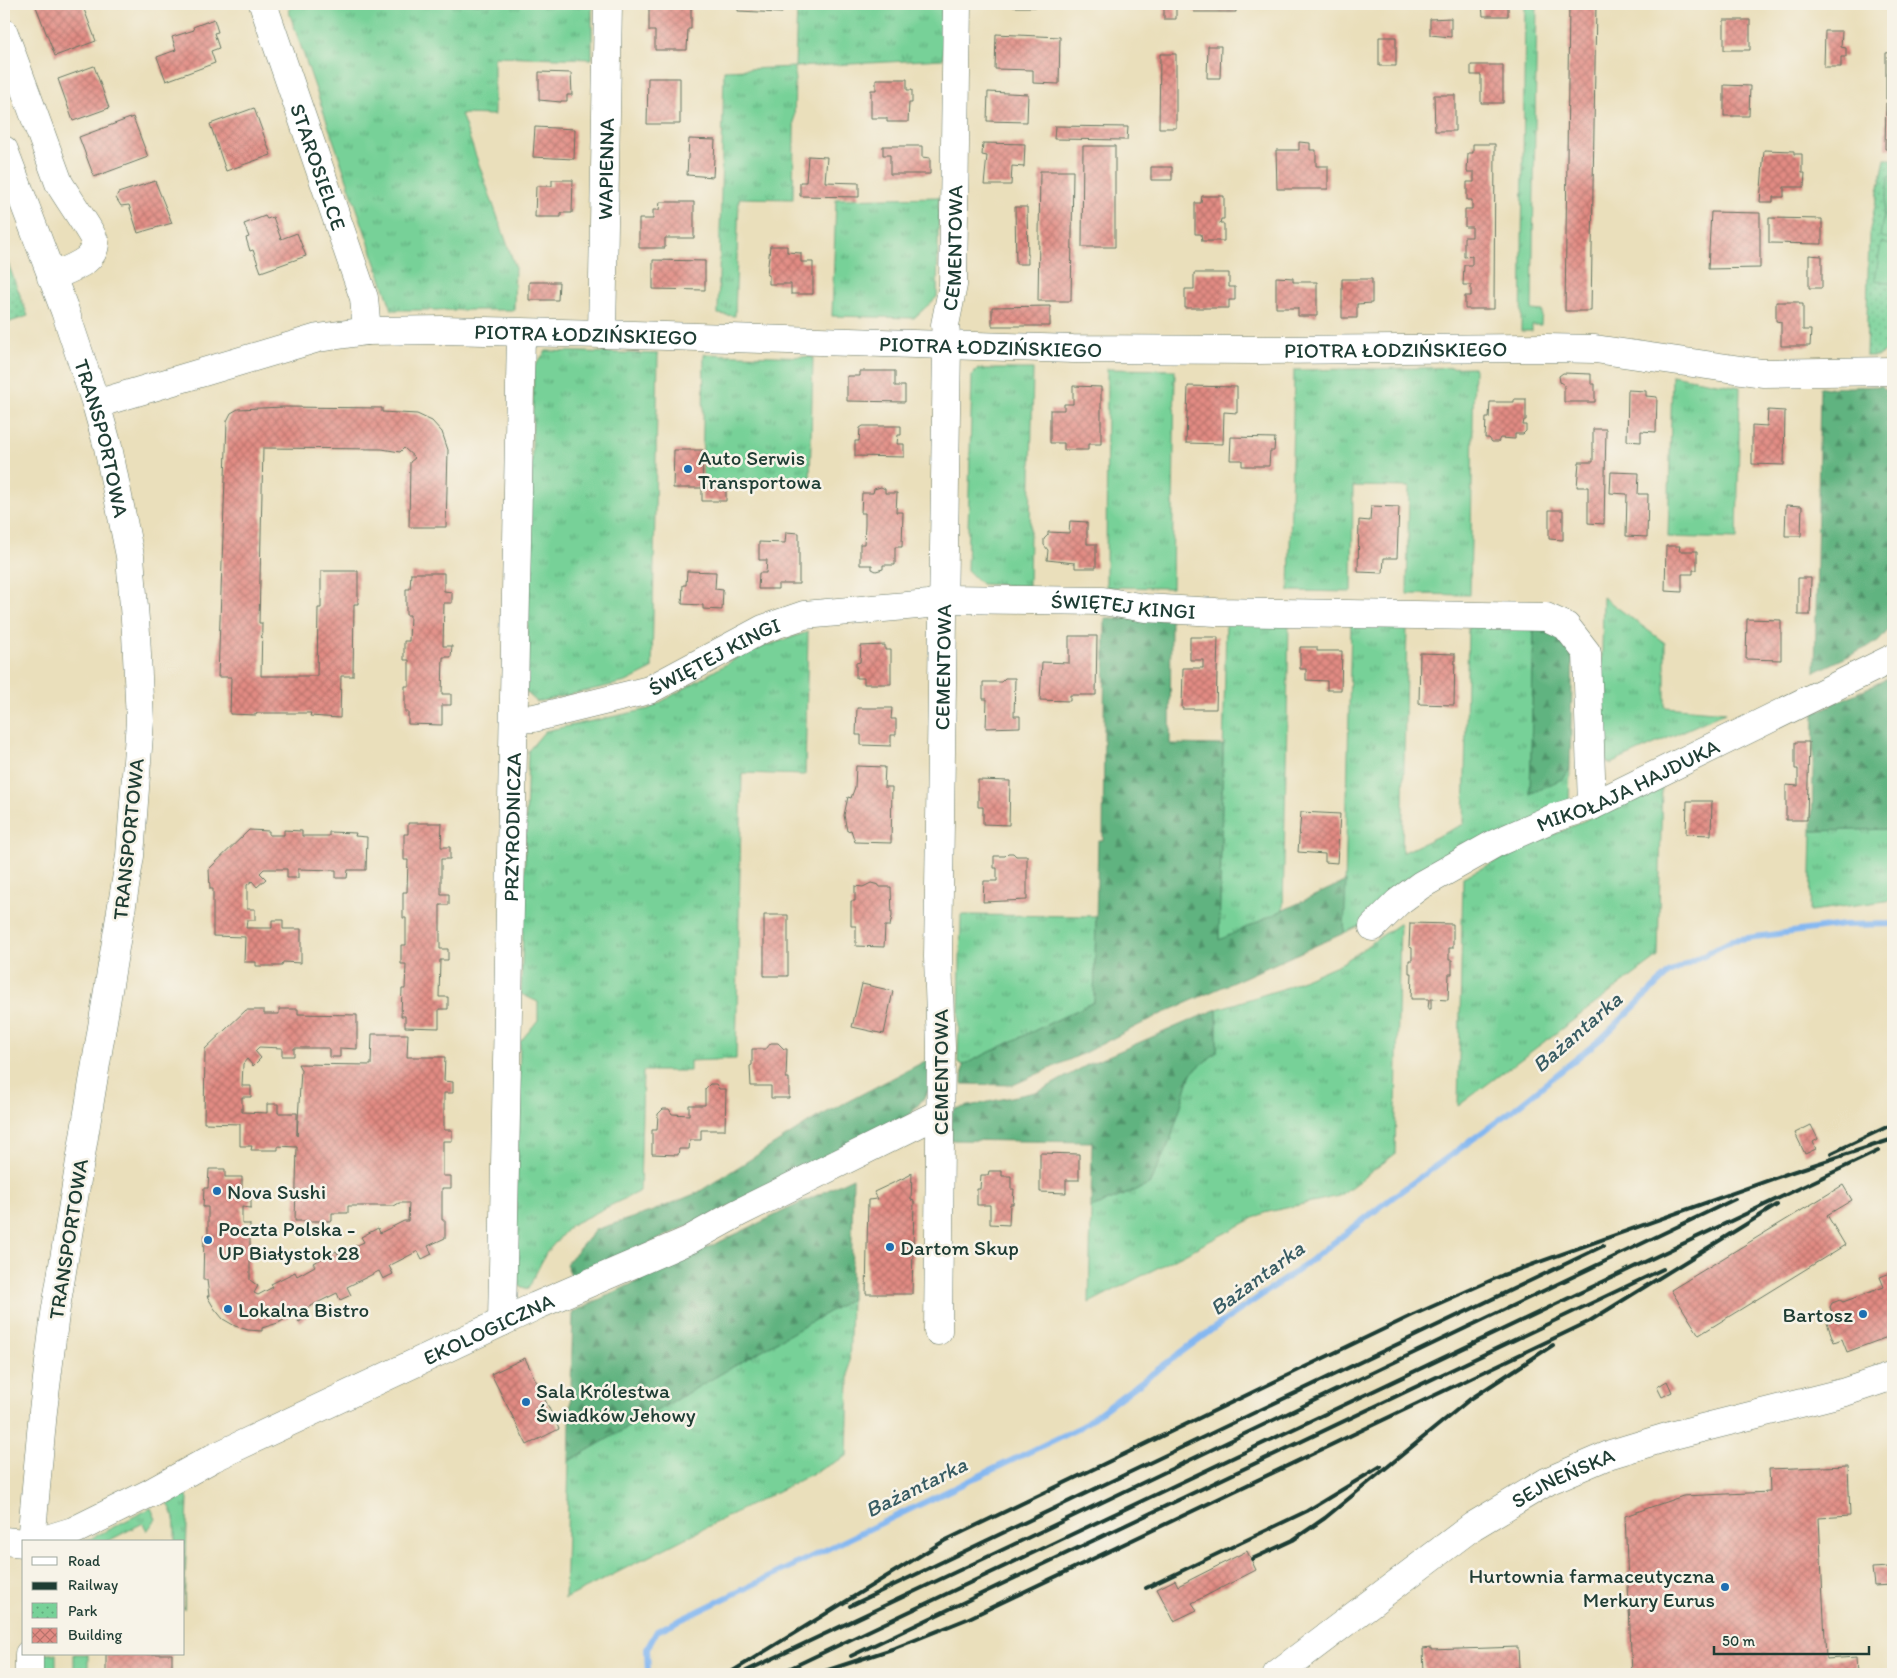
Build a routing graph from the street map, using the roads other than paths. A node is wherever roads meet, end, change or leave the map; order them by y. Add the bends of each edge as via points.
1 (263, 4) edge
2 (608, 4) edge
3 (957, 4) edge
4 (4, 33) edge
5 (4, 150) edge
6 (52, 277) junction
7 (368, 331) junction
8 (521, 333) junction
9 (602, 334) junction
10 (947, 344) junction
11 (1893, 371) edge
12 (96, 404) junction
13 (944, 600) junction
14 (1893, 658) edge
15 (515, 718) junction
16 (1592, 806) junction
17 (1373, 927) dead end
18 (940, 1113) junction
19 (502, 1322) junction
20 (938, 1331) dead end
21 (1893, 1376) edge
22 (31, 1540) edge
23 (44, 1540) edge
24 (4, 1541) edge
25 (22, 1542) edge
26 (29, 1656) edge
27 (1307, 1665) edge
28 (29, 1674) edge
29 (1277, 1674) edge

1 - 7 street, STAROSIELCE via 364,298
2 - 9 street, WAPIENNA
3 - 10 street, CEMENTOWA via 953,285 946,325
4 - 6 street via 59,183 95,243 91,256 86,260
5 - 6 street, TRANSPORTOWA
6 - 12 street, TRANSPORTOWA
7 - 8 street, PIOTRA ŁODZIŃSKIEGO
7 - 12 street, PIOTRA ŁODZIŃSKIEGO via 318,338
8 - 9 street, PIOTRA ŁODZIŃSKIEGO
8 - 15 street, PRZYRODNICZA
9 - 10 street, PIOTRA ŁODZIŃSKIEGO
10 - 11 street, PIOTRA ŁODZIŃSKIEGO via 1083,349 1566,348 1595,349 1762,373
10 - 13 street, CEMENTOWA
12 - 22 street, TRANSPORTOWA via 130,556 140,721 130,856 55,1314
13 - 15 street, ŚWIĘTEJ KINGI via 804,615 763,629 649,690 534,718
13 - 16 street, ŚWIĘTEJ KINGI via 1103,601 1145,608 1216,612 1546,616 1566,626 1587,653
13 - 18 street, CEMENTOWA via 938,957
14 - 16 street, MIKOŁAJA HAJDUKA
15 - 19 street, PRZYRODNICZA
16 - 17 street, MIKOŁAJA HAJDUKA via 1553,818 1494,844 1421,885
18 - 19 street, EKOLOGICZNA via 689,1240
18 - 20 street, CEMENTOWA
19 - 23 street, EKOLOGICZNA via 213,1458 73,1531
21 - 27 street, SEJNEŃSKA via 1846,1392 1611,1454 1548,1481 1472,1526
24 - 25 street
26 - 28 street
27 - 29 street, SEJNEŃSKA

